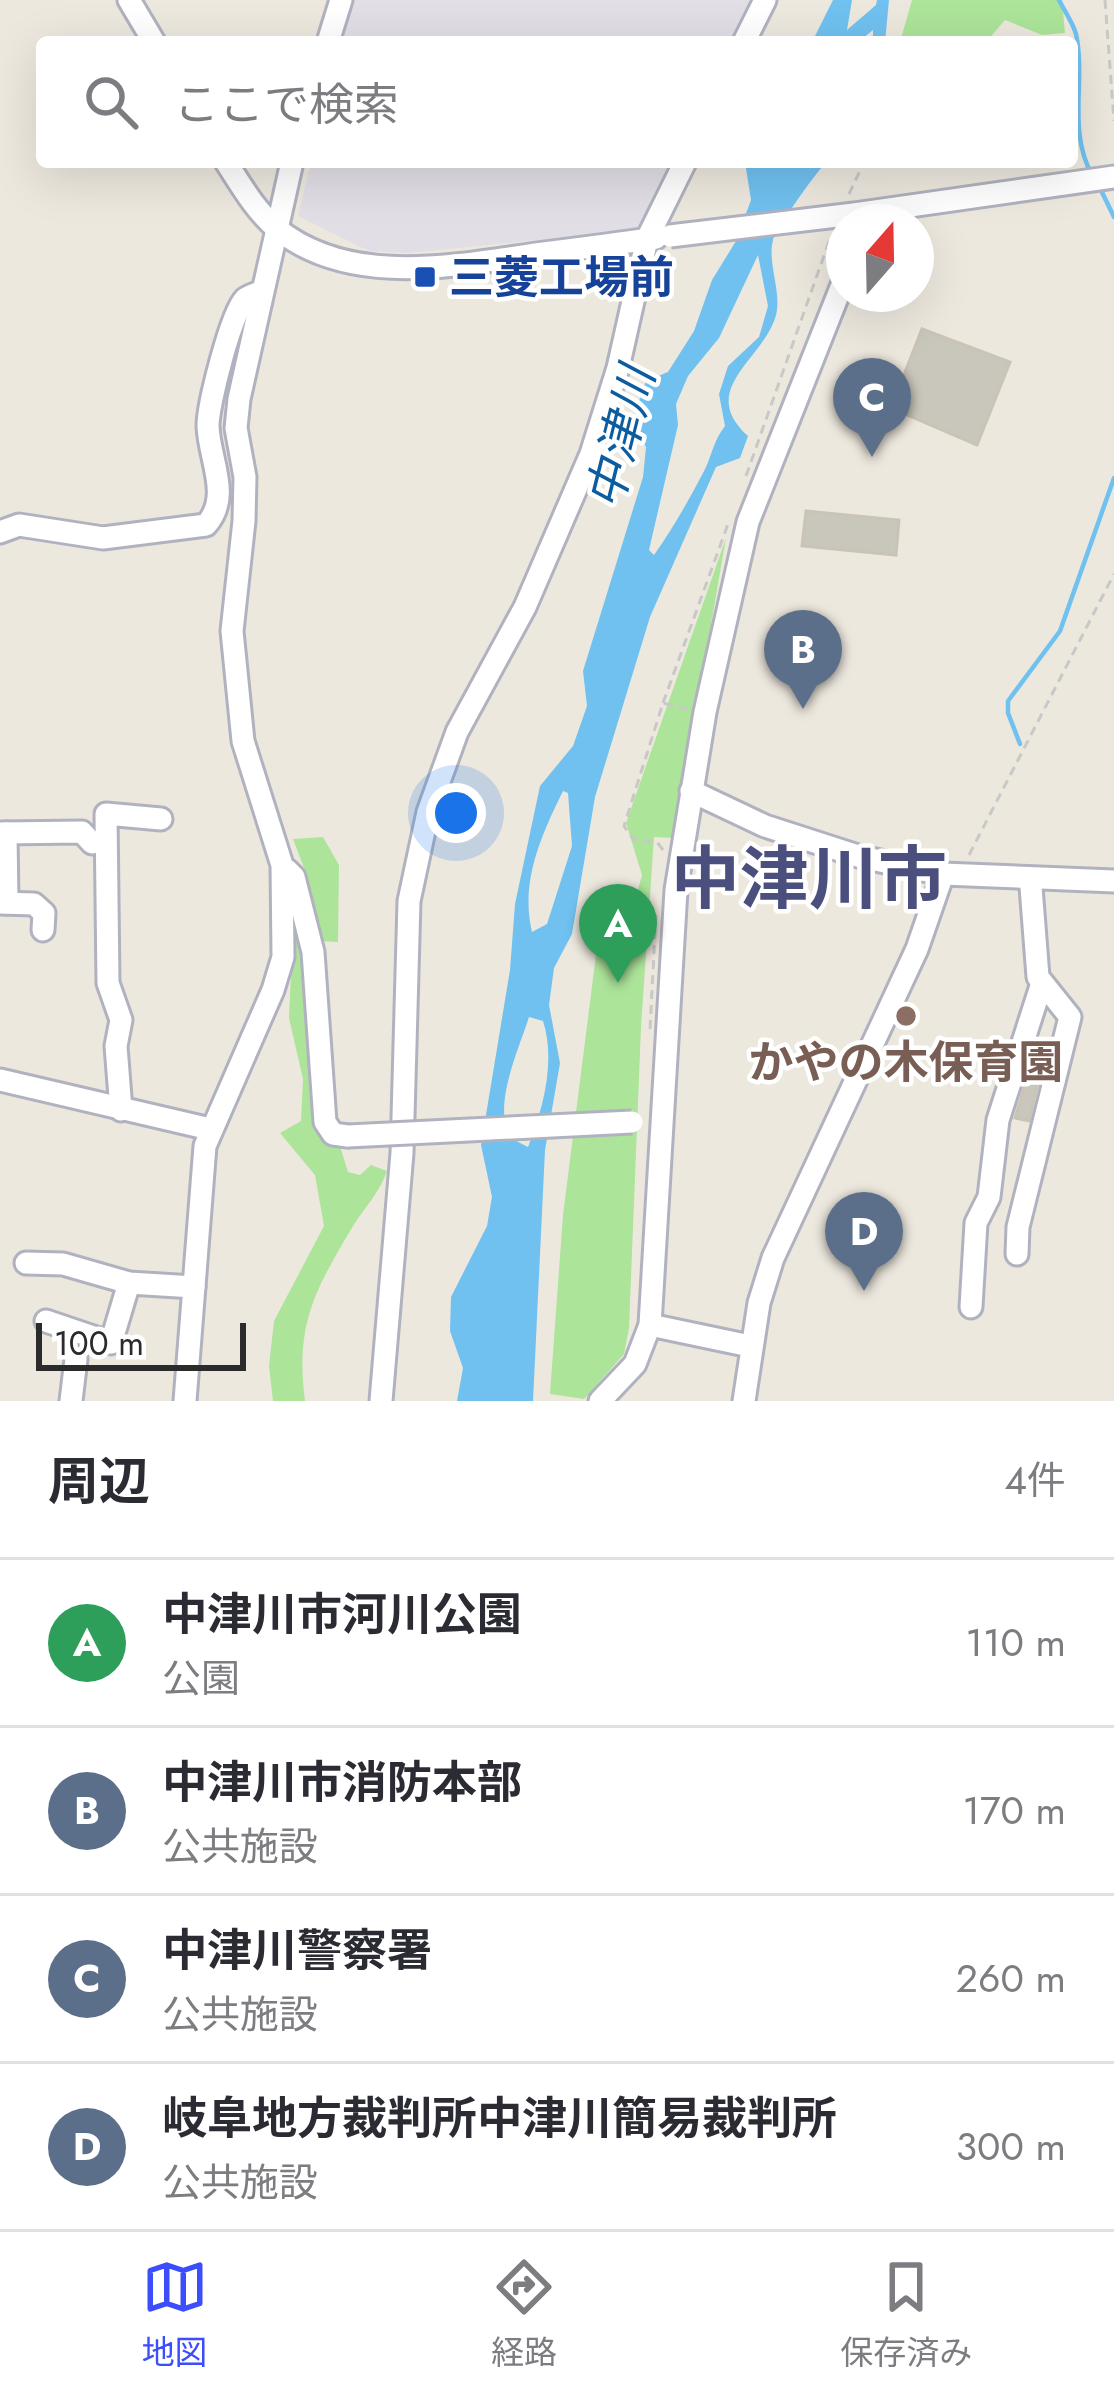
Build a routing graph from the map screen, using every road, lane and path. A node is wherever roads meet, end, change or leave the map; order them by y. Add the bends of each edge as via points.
1 (129, 0) edge
2 (341, 0) edge
3 (765, 0) edge
4 (1105, 0) edge
5 (150, 36) edge
6 (330, 36) edge
7 (747, 36) edge
8 (1114, 122) edge
9 (230, 168) edge
10 (290, 168) edge
11 (683, 168) edge
12 (864, 168) edge
13 (1114, 177) edge
14 (860, 204) edge
15 (910, 204) edge
16 (826, 215) edge
17 (275, 227) junction
18 (658, 238) junction
19 (826, 251) edge
20 (262, 291) junction
21 (830, 312) edge
22 (747, 474) dead end
23 (739, 520) junction
24 (0, 532) edge
25 (1114, 574) edge
26 (689, 631) junction
27 (702, 636) dead end
28 (663, 703) junction
29 (691, 706) dead end
30 (691, 791) junction
31 (161, 819) dead end
32 (3, 833) edge
33 (92, 843) dead end
34 (664, 851) dead end
35 (968, 860) dead end
36 (282, 865) junction
37 (943, 874) junction
38 (1114, 880) edge
39 (1031, 886) dead end
40 (658, 896) dead end
41 (4, 903) edge
42 (43, 930) dead end
43 (1042, 983) junction
44 (665, 1040) junction
45 (0, 1080) edge
46 (121, 1111) junction
47 (659, 1120) junction
48 (209, 1129) junction
49 (1017, 1254) dead end
50 (26, 1263) dead end
51 (129, 1283) junction
52 (194, 1287) junction
53 (971, 1307) dead end
54 (46, 1321) dead end
55 (650, 1325) junction
56 (750, 1346) junction
57 (76, 1359) dead end
58 (70, 1401) edge
59 (185, 1401) edge
60 (381, 1401) edge
61 (600, 1401) edge
62 (743, 1401) edge

1 - 5 street
2 - 6 street
3 - 7 street
4 - 8 path
9 - 17 street
10 - 17 street
11 - 18 street
12 - 14 path
13 - 15 street
16 - 18 street, bridge
17 - 18 street via 353,264 412,268
17 - 20 street
18 - 60 street via 591,454 526,607 457,732 428,812 409,901 402,1153
19 - 22 path
20 - 24 street via 244,300 236,318 208,418 220,493 206,524 103,538 19,525
20 - 36 street via 238,413 245,477 232,631 243,741
21 - 23 street
23 - 26 path
23 - 30 street
25 - 35 path
26 - 27 path
26 - 28 path
28 - 29 path
28 - 34 path via 624,826
30 - 37 street via 765,826
30 - 44 street
31 - 46 street via 106,814 108,982 121,1020
32 - 33 street via 82,832
32 - 41 street
36 - 47 street, bridge via 294,877 313,952 325,1122 333,1134
36 - 48 street via 283,957
37 - 38 street
37 - 56 street via 917,950 773,1258
39 - 43 street
40 - 44 path via 648,1026
41 - 42 street via 34,904 44,913
43 - 49 street via 1068,1012 1070,1030
43 - 53 street via 998,1120 988,1197 976,1223
44 - 47 street
45 - 46 street
46 - 48 street
47 - 55 street
48 - 52 street
50 - 51 street via 63,1264
51 - 52 street
51 - 54 street via 111,1343
52 - 59 street
55 - 56 street
55 - 61 street via 635,1364
56 - 62 street
57 - 58 street

